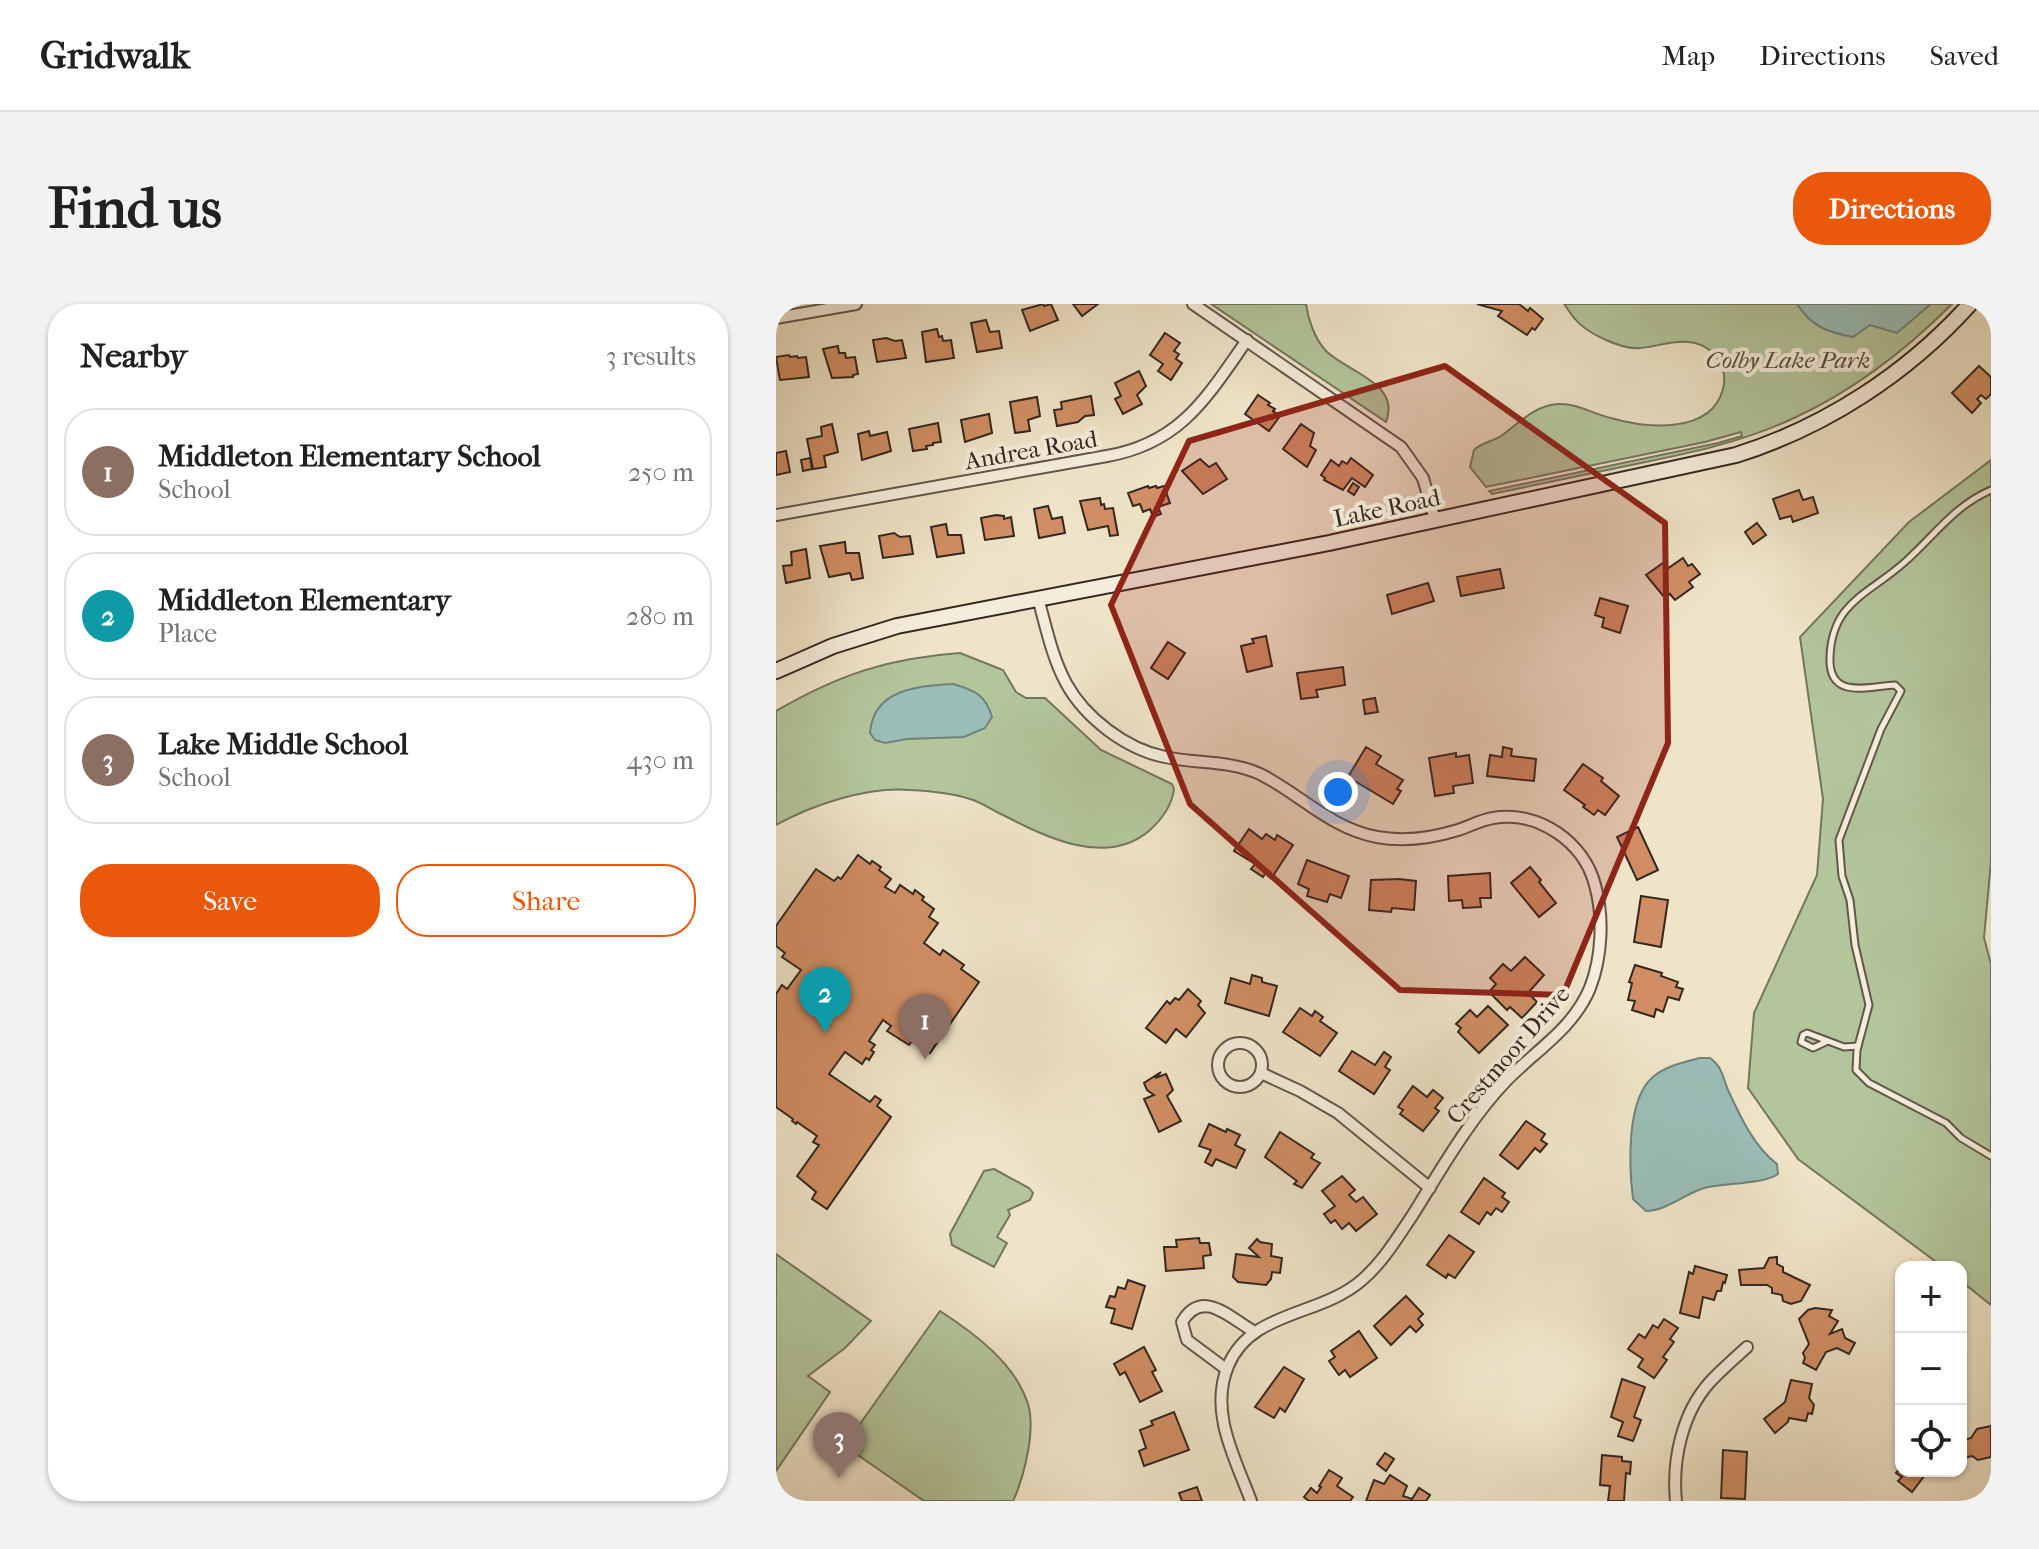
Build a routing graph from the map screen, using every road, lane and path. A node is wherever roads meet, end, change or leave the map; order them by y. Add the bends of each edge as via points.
1 (856, 304) edge
2 (1193, 304) edge
3 (1970, 304) edge
4 (802, 309) edge
5 (776, 318) edge
6 (1247, 340) junction
7 (1991, 490) edge
8 (776, 515) edge
9 (1435, 520) junction
10 (1038, 598) junction
11 (776, 671) edge
12 (1828, 1041) junction
13 (1858, 1046) junction
14 (1261, 1073) junction
15 (1991, 1156) edge
16 (1430, 1188) junction
17 (1253, 1331) junction
18 (1747, 1347) dead end
19 (1226, 1369) junction
20 (1251, 1501) edge
21 (1676, 1501) edge

1 - 4 street
2 - 6 street
3 - 9 street, Lake Road via 1871,389 1772,443 1703,464
4 - 5 street
6 - 8 street, Andrea Road via 1192,415 1138,449
6 - 9 street via 1401,447 1420,473
7 - 13 lane via 1944,521 1843,613 1832,633 1829,668 1834,679 1861,689 1895,685 1901,691 1839,840 1869,1005
9 - 10 street, Lake Road
10 - 11 street, Lake Road via 875,632
10 - 16 street, Crestmoor Drive via 1067,685 1099,723 1145,751 1242,767 1335,823 1375,837 1420,838 1511,817 1545,826 1578,849 1589,867 1599,907 1599,950 1589,989 1565,1026 1492,1097
12 - 12 lane via 1807,1033 1801,1042 1813,1048
12 - 13 lane
13 - 15 lane via 1855,1063 1860,1077 1946,1123
14 - 14 street via 1257,1051 1244,1044 1230,1046 1220,1058 1222,1078 1233,1086 1252,1083
14 - 16 street via 1338,1113
16 - 17 street, Crestmoor Drive via 1390,1249 1361,1281 1328,1303
17 - 19 street
17 - 19 street via 1204,1304 1187,1314 1182,1331 1187,1340
18 - 21 street via 1708,1383 1688,1418 1675,1471
19 - 20 street via 1222,1418

